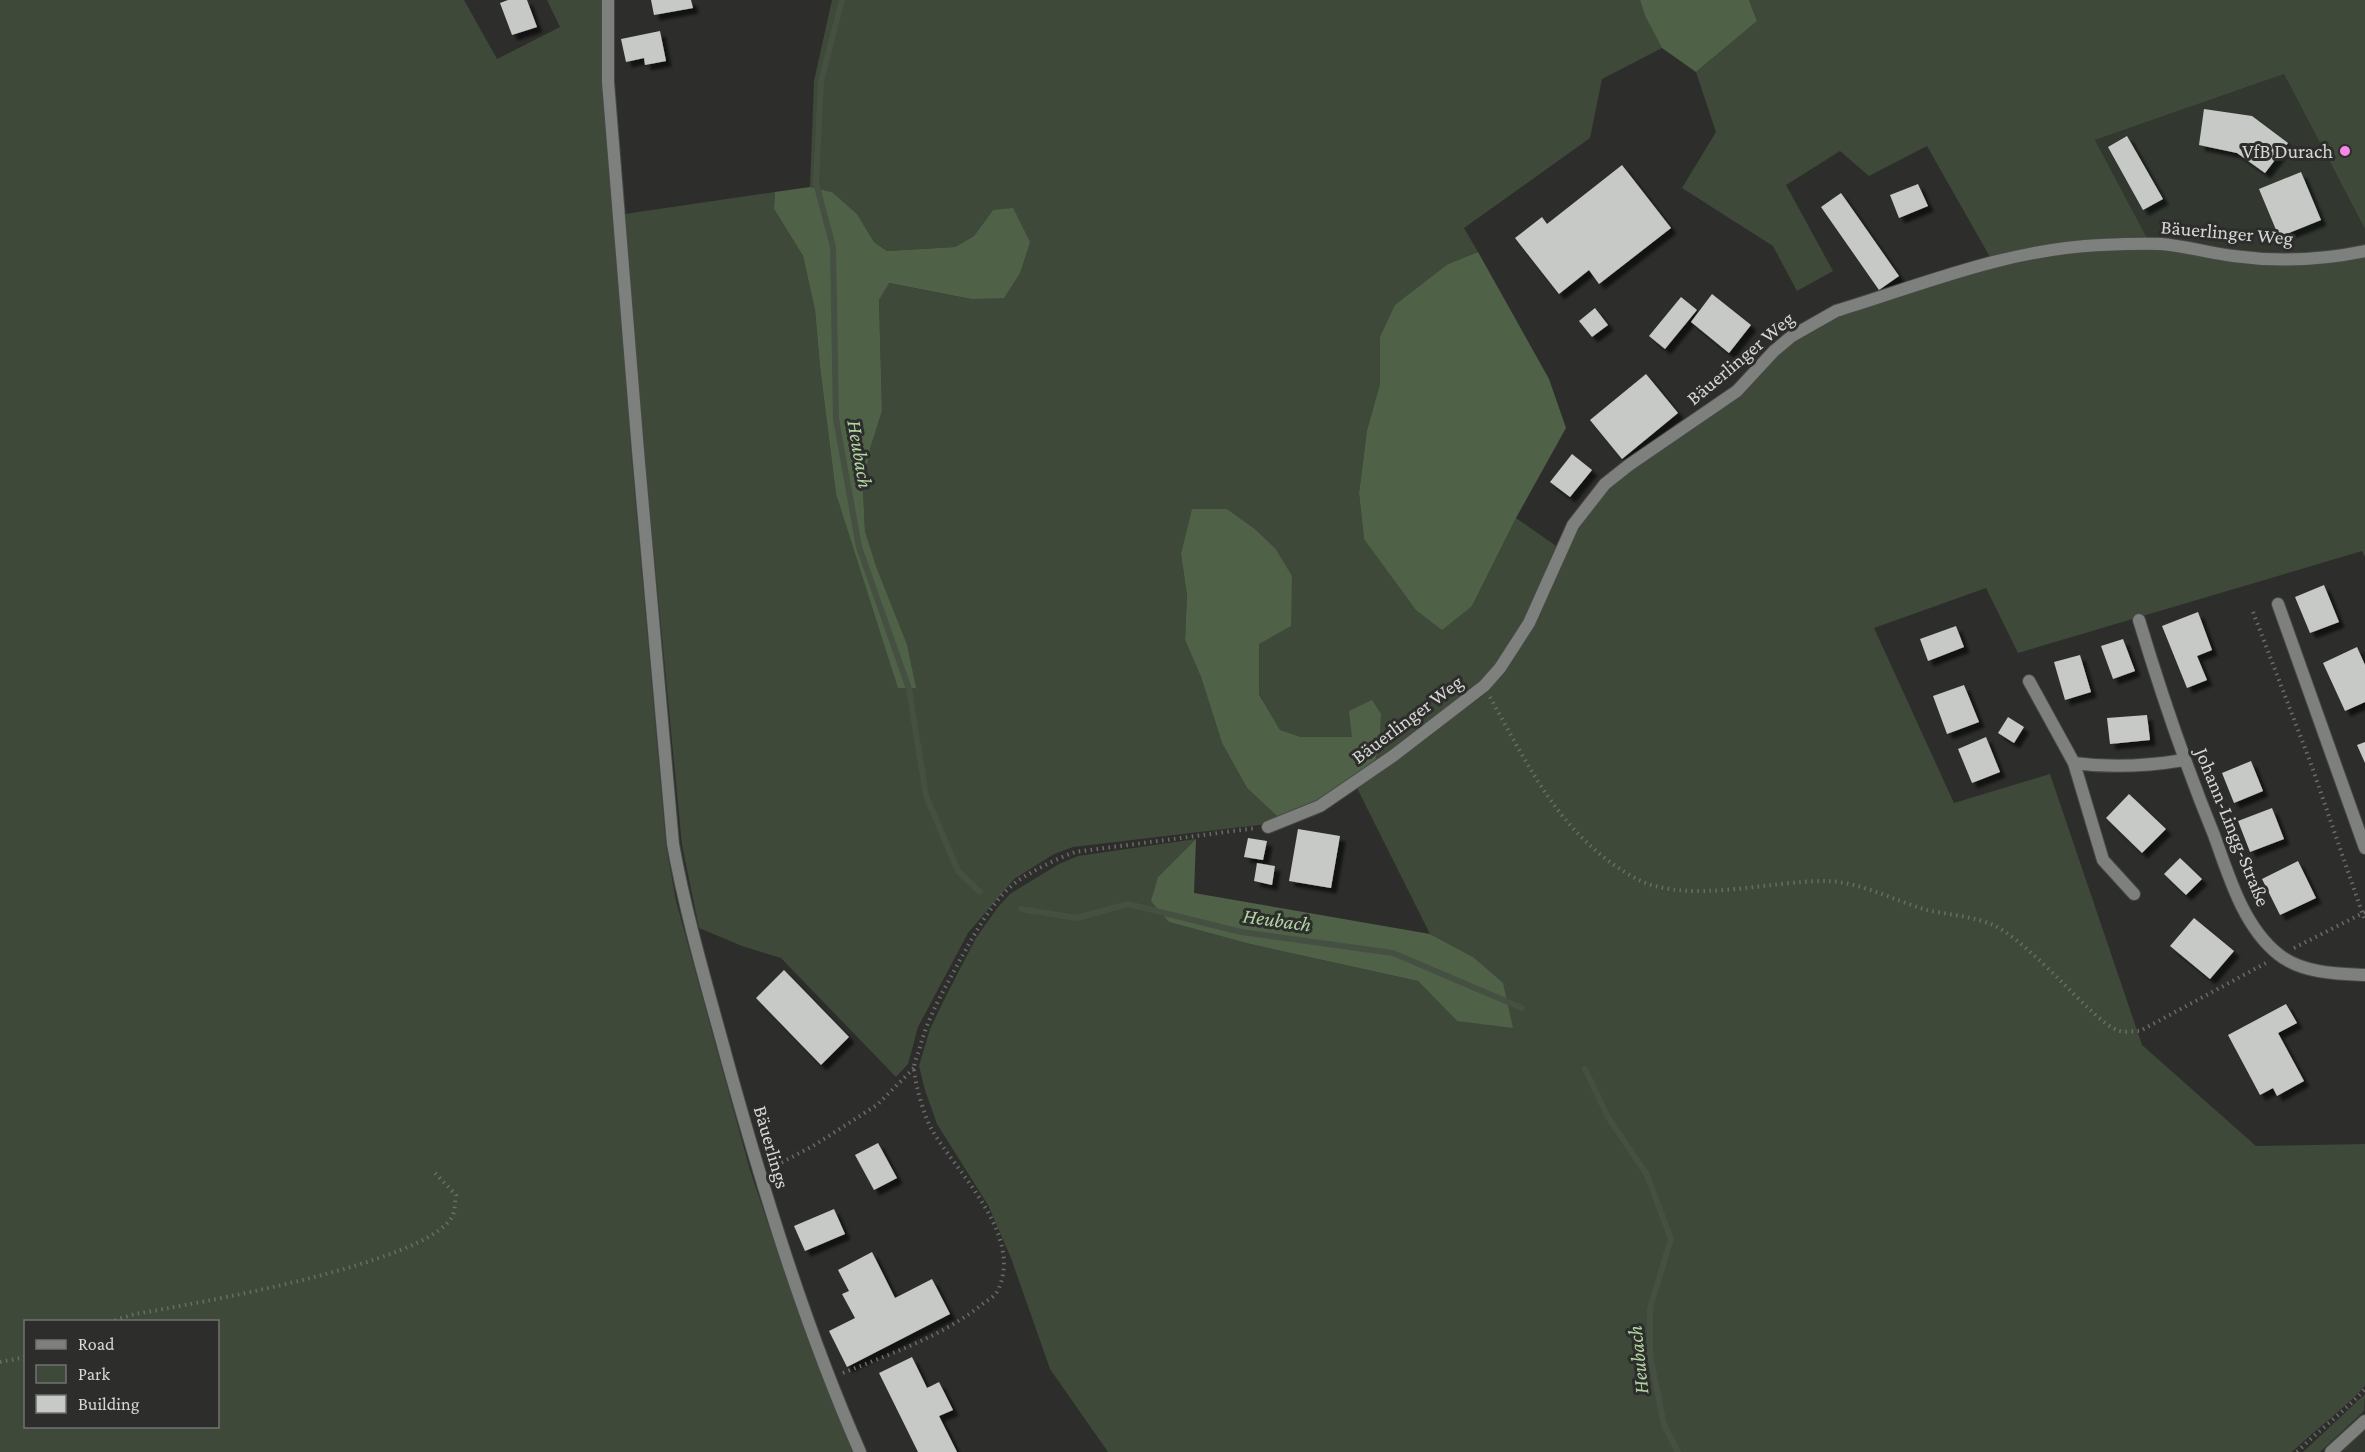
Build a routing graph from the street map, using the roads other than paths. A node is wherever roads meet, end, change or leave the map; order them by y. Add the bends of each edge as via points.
1 (608, 0) edge
2 (2365, 251) edge
3 (2278, 604) dead end
4 (2139, 620) dead end
5 (2029, 681) dead end
6 (2184, 760) junction
7 (2073, 764) junction
8 (1268, 827) road end
9 (2365, 848) edge
10 (2134, 894) dead end
11 (2365, 975) edge
12 (2365, 1421) edge
13 (860, 1452) edge
14 (2331, 1452) edge

1 - 13 street, Bäuerlings via 609,82 673,844 683,900 759,1175
2 - 8 street, Bäuerlinger Weg via 2331,258 2286,259 2234,256 2161,244 2044,250 1992,261 1836,311 1792,336 1737,391 1605,484 1573,525 1529,623 1484,686 1320,806
3 - 9 street
4 - 6 street, Johann-Lingg-Straße
5 - 7 street
6 - 7 street via 2158,765
6 - 11 street, Johann-Lingg-Straße via 2242,907 2265,942 2279,956 2323,973
7 - 10 street via 2103,860
12 - 14 street

